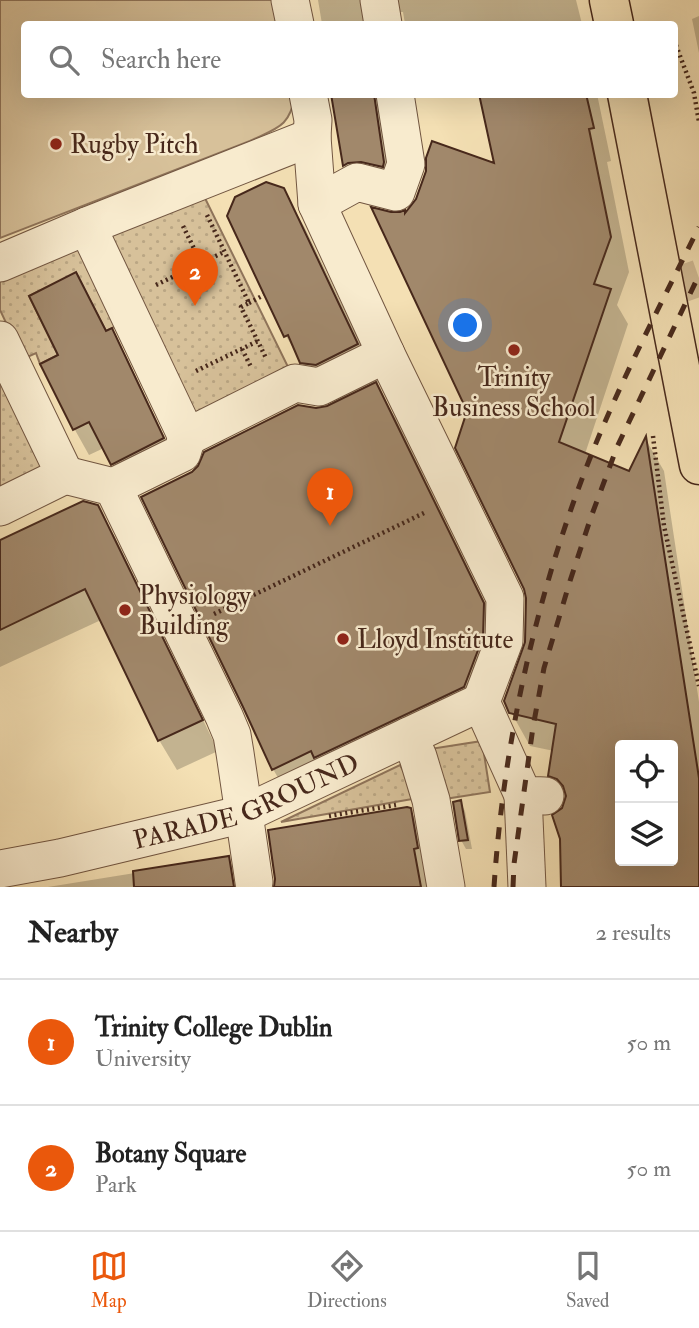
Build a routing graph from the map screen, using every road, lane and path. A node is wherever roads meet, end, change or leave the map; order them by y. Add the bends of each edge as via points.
1 (290, 0) edge
2 (379, 0) edge
3 (294, 21) edge
4 (382, 21) edge
5 (678, 51) edge
6 (309, 98) edge
7 (396, 98) edge
8 (628, 98) edge
9 (699, 122) edge
10 (312, 138) junction
11 (192, 184) junction
12 (317, 204) junction
13 (87, 226) junction
14 (224, 251) junction
15 (0, 263) edge
16 (264, 295) dead end
17 (123, 301) junction
18 (249, 303) junction
19 (0, 340) edge
20 (258, 341) junction
21 (386, 354) junction
22 (163, 387) junction
23 (282, 390) junction
24 (187, 438) junction
25 (699, 465) edge
26 (65, 475) junction
27 (113, 487) junction
28 (456, 497) junction
29 (0, 507) edge
30 (182, 630) junction
31 (481, 702) junction
32 (409, 736) junction
33 (431, 800) junction
34 (244, 814) junction
35 (326, 817) dead end
36 (0, 869) edge
37 (254, 882) dead end
38 (446, 887) edge
39 (527, 887) edge

1 - 3 lane
2 - 4 lane
5 - 9 path
6 - 10 lane
7 - 12 lane via 406,164 396,192 357,182
8 - 25 main road
10 - 11 lane
10 - 12 lane
11 - 13 lane
11 - 14 path
12 - 21 lane
13 - 15 lane
13 - 17 lane
14 - 17 path
14 - 18 path
16 - 18 path
17 - 22 lane
18 - 20 path via 241,307
19 - 26 lane
20 - 22 path
20 - 23 path
21 - 23 lane via 319,387 295,383
21 - 28 lane
22 - 24 lane
23 - 24 lane
24 - 27 lane via 182,453
26 - 27 lane
26 - 29 lane
27 - 30 lane
28 - 30 path
28 - 31 lane via 505,598 504,641
30 - 34 lane via 232,735
31 - 32 lane, PARADE GROUND
31 - 39 lane via 534,795
32 - 33 lane
32 - 34 lane, PARADE GROUND
33 - 35 path
33 - 38 lane
34 - 36 lane, PARADE GROUND
34 - 37 lane

